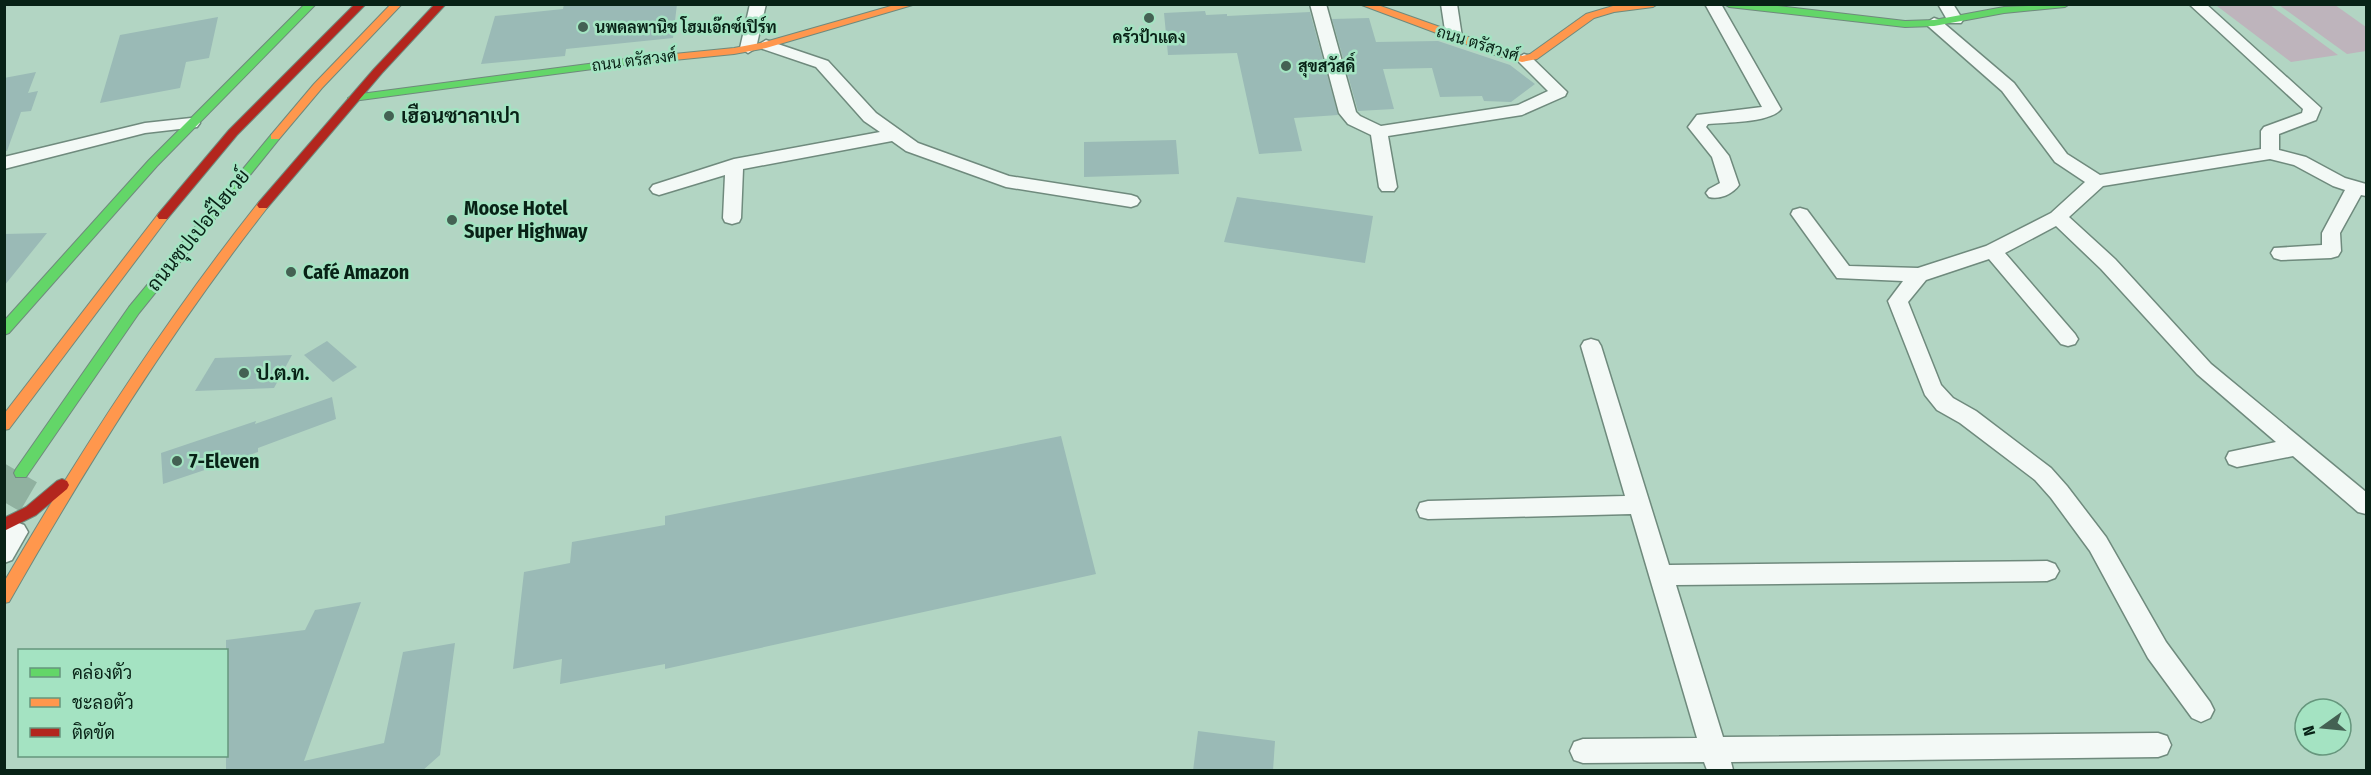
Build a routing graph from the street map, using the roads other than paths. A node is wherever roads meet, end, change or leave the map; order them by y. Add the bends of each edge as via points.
1 (311, 4) edge
2 (361, 4) edge
3 (396, 4) edge
4 (441, 4) edge
5 (758, 4) edge
6 (911, 4) edge
7 (1317, 4) edge
8 (1364, 4) edge
9 (1449, 4) edge
10 (1653, 4) edge
11 (1713, 4) edge
12 (1729, 4) edge
13 (1945, 4) edge
14 (2064, 4) edge
15 (2196, 4) edge
16 (1394, 11) edge
17 (1955, 20) junction
18 (1935, 23) junction
19 (1454, 37) junction
20 (766, 45) junction
21 (748, 48) junction
22 (1524, 59) junction
23 (353, 98) junction
24 (191, 123) junction
25 (1379, 132) junction
26 (895, 135) junction
27 (2271, 153) junction
28 (4, 163) edge
29 (734, 165) junction
30 (2097, 181) junction
31 (1388, 187) dead end
32 (659, 189) dead end
33 (2361, 189) edge
34 (1715, 193) dead end
35 (1131, 201) dead end
36 (1800, 214) dead end
37 (2058, 217) junction
38 (732, 218) dead end
39 (1993, 251) junction
40 (2282, 253) dead end
41 (1919, 275) junction
42 (4, 330) edge
43 (2068, 339) dead end
44 (1591, 346) dead end
45 (4, 425) edge
46 (2296, 447) junction
47 (2237, 458) dead end
48 (21, 473) tunnel mouth
49 (74, 473) junction
50 (1640, 505) junction
51 (2367, 506) edge
52 (1428, 510) dead end
53 (4, 525) edge
54 (4, 537) edge
55 (4, 553) edge
56 (2048, 571) dead end
57 (1661, 575) junction
58 (9, 582) edge
59 (4, 597) edge
60 (2201, 710) dead end
61 (2158, 745) dead end
62 (1583, 751) dead end
63 (1717, 760) edge

1 - 24 main road
2 - 45 main road, ถนนซุปเปอร์ไฮเวย์ via 281,82 193,177
3 - 48 main road, ถนนซุปเปอร์ไฮเวย์ via 318,86 234,184 134,310
4 - 23 main road
5 - 21 street
6 - 20 main road, ถนน ตรัสวงศ์
7 - 25 street via 1348,113
8 - 16 main road, ถนน ตรัสวงศ์
9 - 19 street
10 - 22 main road, ถนน ตรัสวงศ์ via 1590,16 1563,33 1542,53
11 - 34 street via 1772,109 1703,119 1697,127 1720,156 1730,185
12 - 18 main road via 1905,24
13 - 17 street
14 - 17 main road
15 - 27 street via 2312,108 2310,116 2270,131
16 - 19 main road, ถนน ตรัสวงศ์
17 - 18 main road
18 - 30 street via 2008,87 2061,158
19 - 22 main road, ถนน ตรัสวงศ์
20 - 21 main road, ถนน ตรัสวงศ์
20 - 26 street via 822,64 870,117
21 - 23 main road, ถนน ตรัสวงศ์
22 - 25 street via 1559,92 1522,110
23 - 49 main road via 223,259
24 - 28 street via 145,128
24 - 42 main road
25 - 31 street
26 - 29 street
26 - 35 street via 912,147 1006,181
27 - 30 street
27 - 33 street via 2300,161 2339,183
29 - 32 street
29 - 38 street
30 - 37 street
33 - 40 street via 2331,233 2331,251
36 - 41 street via 1844,273
37 - 39 street
37 - 46 street via 2108,264 2204,369
39 - 41 street
39 - 43 street
41 - 60 street via 1898,301 1932,389 1945,404 2043,474 2059,492 2098,544 2157,650
44 - 50 street
46 - 47 street
46 - 51 street
49 - 53 main road via 47,499
49 - 58 main road
50 - 52 street
50 - 57 street
54 - 55 street via 16,532
56 - 57 street
57 - 63 street
58 - 59 main road
61 - 63 street
62 - 63 street

